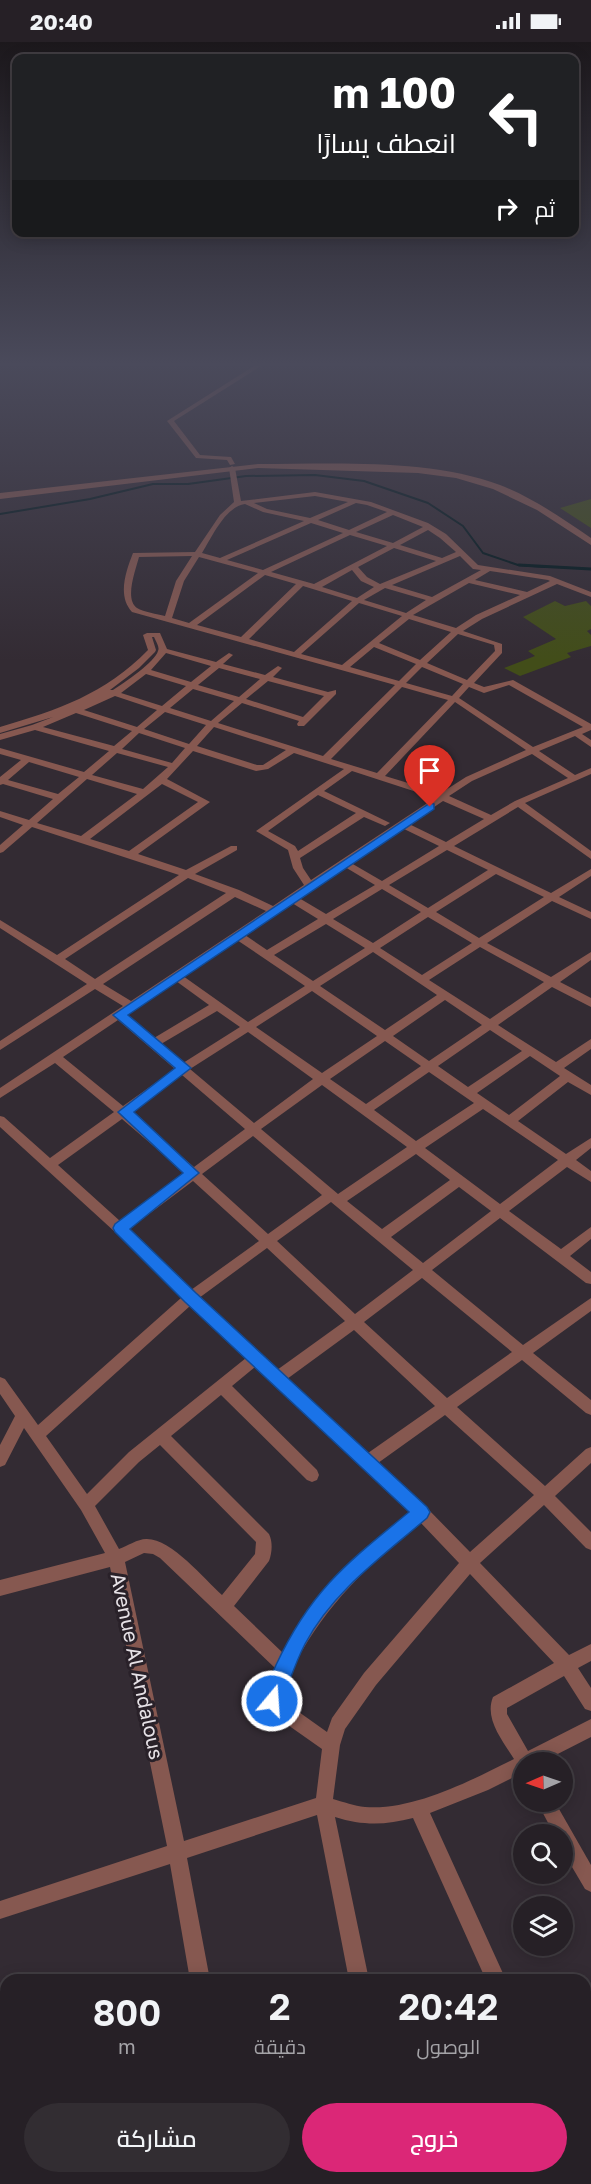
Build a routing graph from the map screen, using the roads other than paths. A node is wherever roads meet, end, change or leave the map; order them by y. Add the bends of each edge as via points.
1 (230, 461) edge
2 (233, 469) junction
3 (0, 494) edge
4 (357, 500) junction
5 (238, 503) junction
6 (248, 503) junction
7 (393, 512) junction
8 (310, 520) junction
9 (428, 527) junction
10 (351, 532) junction
11 (585, 532) edge
12 (591, 542) edge
13 (394, 546) junction
14 (460, 553) junction
15 (198, 554) junction
16 (441, 560) junction
17 (219, 561) junction
18 (353, 567) junction
19 (487, 570) junction
20 (266, 572) junction
21 (556, 580) junction
22 (469, 581) junction
23 (302, 583) junction
24 (382, 586) junction
25 (315, 587) junction
26 (526, 594) junction
27 (591, 595) edge
28 (433, 600) junction
29 (357, 601) junction
30 (407, 616) junction
31 (168, 619) junction
32 (191, 625) junction
33 (457, 631) junction
34 (243, 640) junction
35 (374, 644) junction
36 (163, 650) junction
37 (229, 655) dead end
38 (295, 655) junction
39 (422, 663) junction
40 (218, 665) junction
41 (278, 668) dead end
42 (344, 668) junction
43 (144, 671) junction
44 (266, 677) junction
45 (469, 682) junction
46 (399, 684) junction
47 (191, 686) junction
48 (110, 692) junction
49 (452, 699) junction
50 (240, 700) junction
51 (73, 709) junction
52 (163, 709) junction
53 (211, 725) junction
54 (35, 727) junction
55 (591, 727) edge
56 (139, 729) junction
57 (0, 730) edge
58 (576, 733) junction
59 (0, 737) edge
60 (591, 744) edge
61 (191, 745) junction
62 (117, 749) junction
63 (535, 750) junction
64 (0, 751) edge
65 (291, 751) junction
66 (27, 759) junction
67 (325, 759) junction
68 (173, 766) junction
69 (351, 768) junction
70 (582, 775) edge
71 (87, 776) junction
72 (379, 777) junction
73 (160, 780) junction
74 (0, 781) edge
75 (591, 782) edge
76 (145, 792) junction
77 (319, 792) junction
78 (443, 797) junction
79 (61, 798) junction
80 (518, 803) junction
81 (363, 813) junction
82 (0, 814) edge
83 (491, 819) junction
84 (385, 823) dead end
85 (30, 824) junction
86 (403, 825) junction
87 (81, 841) junction
88 (448, 846) junction
89 (234, 848) dead end
90 (0, 850) edge
91 (130, 855) junction
92 (297, 856) junction
93 (591, 856) edge
94 (345, 863) junction
95 (496, 869) junction
96 (591, 872) edge
97 (187, 874) junction
98 (381, 885) junction
99 (311, 886) junction
100 (235, 892) junction
101 (554, 896) junction
102 (293, 899) junction
103 (275, 912) junction
104 (430, 912) junction
105 (591, 916) edge
106 (326, 919) junction
107 (0, 923) edge
108 (238, 935) junction
109 (480, 942) junction
110 (372, 947) junction
111 (268, 954) junction
112 (591, 955) edge
113 (58, 959) junction
114 (177, 977) junction
115 (421, 980) junction
116 (551, 981) junction
117 (96, 983) junction
118 (312, 985) junction
119 (444, 995) junction
120 (591, 1003) edge
121 (218, 1005) junction
122 (132, 1007) junction
123 (119, 1015) junction
124 (489, 1024) junction
125 (249, 1026) junction
126 (385, 1036) junction
127 (591, 1043) edge
128 (153, 1044) junction
129 (0, 1046) edge
130 (530, 1051) junction
131 (55, 1057) junction
132 (430, 1065) junction
133 (184, 1068) junction
134 (556, 1068) junction
135 (568, 1076) junction
136 (321, 1079) junction
137 (591, 1091) edge
138 (469, 1092) junction
139 (0, 1094) edge
140 (484, 1102) junction
141 (366, 1110) junction
142 (125, 1112) junction
143 (0, 1120) edge
144 (510, 1121) junction
145 (254, 1130) junction
146 (591, 1142) edge
147 (417, 1147) junction
148 (567, 1160) junction
149 (50, 1165) junction
150 (192, 1173) junction
151 (591, 1177) edge
152 (459, 1180) junction
153 (334, 1197) junction
154 (499, 1210) junction
155 (120, 1228) junction
156 (591, 1232) edge
157 (382, 1236) junction
158 (269, 1240) junction
159 (561, 1256) junction
160 (425, 1272) junction
161 (591, 1279) edge
162 (190, 1298) junction
163 (591, 1304) edge
164 (356, 1323) junction
165 (524, 1353) junction
166 (256, 1358) junction
167 (278, 1377) junction
168 (0, 1383) edge
169 (221, 1385) junction
170 (445, 1407) junction
171 (591, 1409) edge
172 (22, 1417) junction
173 (160, 1435) junction
174 (36, 1436) junction
175 (591, 1454) edge
176 (0, 1460) edge
177 (367, 1462) junction
178 (312, 1475) dead end
179 (546, 1495) junction
180 (86, 1505) junction
181 (421, 1512) junction
182 (591, 1543) edge
183 (116, 1558) junction
184 (470, 1562) junction
185 (0, 1588) edge
186 (223, 1607) junction
187 (591, 1652) edge
188 (567, 1665) junction
189 (285, 1666) junction
190 (591, 1703) edge
191 (591, 1728) edge
192 (331, 1745) junction
193 (519, 1752) edge
194 (544, 1752) edge
195 (513, 1767) edge
196 (324, 1804) junction
197 (418, 1808) junction
198 (552, 1812) edge
199 (177, 1852) junction
200 (591, 1883) edge
201 (0, 1910) edge
202 (199, 1974) edge
203 (358, 1974) edge
204 (493, 1974) edge

1 - 2 street
2 - 3 street
2 - 5 street
2 - 11 street via 319,466 438,472 496,488
4 - 6 street via 315,494
4 - 7 street
4 - 8 street
5 - 6 street
5 - 15 street via 222,516
6 - 8 street via 265,511
7 - 9 street
7 - 10 street
8 - 10 street
8 - 17 street
9 - 13 street
9 - 14 street
10 - 13 street
10 - 20 street
11 - 12 street
13 - 16 street
13 - 18 street
14 - 16 street
14 - 19 street via 472,565
15 - 17 street
15 - 31 street via 180,581
15 - 31 street via 136,555 127,602 135,610
16 - 24 street
17 - 20 street
18 - 24 street via 364,579
18 - 25 street
19 - 21 street
19 - 22 street
20 - 23 street
20 - 32 street
21 - 26 street
21 - 27 street
22 - 26 street
22 - 28 street
23 - 25 street
23 - 34 street
24 - 28 street
24 - 29 street
25 - 29 street
26 - 33 street
28 - 30 street
29 - 30 street
29 - 38 street
30 - 33 street
30 - 35 street
31 - 32 street
32 - 34 street
33 - 39 street
33 - 45 street via 496,643 500,648
34 - 38 street
35 - 39 street
35 - 42 street
36 - 40 street
36 - 43 street
36 - 48 street via 156,634 147,635 152,651
37 - 40 street
38 - 42 street
39 - 45 street
39 - 46 street
40 - 44 street
40 - 47 street
41 - 44 street
42 - 46 street
43 - 47 street
43 - 48 street
44 - 50 street
44 - 50 street via 333,692 302,722
45 - 49 street
45 - 55 street via 488,690 510,682
46 - 49 street
46 - 67 street
47 - 50 street
47 - 52 street
48 - 51 street
48 - 52 street
49 - 63 street via 476,710
49 - 72 street
50 - 53 street
51 - 54 street
51 - 56 street
51 - 57 street
52 - 53 street
52 - 56 street
53 - 61 street
53 - 65 street
54 - 59 street
54 - 62 street
55 - 58 street
56 - 61 street
56 - 62 street
58 - 60 street
58 - 63 street
61 - 65 street via 256,768 265,767
61 - 68 street
62 - 68 street
62 - 71 street
63 - 70 street
63 - 78 street via 479,774
64 - 66 street
65 - 67 street
66 - 71 street
66 - 74 street
67 - 69 street
68 - 73 street
69 - 72 street
69 - 77 street
70 - 75 street
70 - 80 street
71 - 76 street
71 - 79 street
72 - 78 street
73 - 76 street
73 - 91 street via 205,802
74 - 79 street
76 - 87 street
77 - 81 street
77 - 92 street via 261,831 292,848
78 - 83 street
78 - 86 street
79 - 85 street
80 - 83 street
80 - 93 street
81 - 84 street
81 - 92 street
82 - 85 street
83 - 88 street
85 - 87 street
85 - 90 street
86 - 88 street
86 - 94 street
87 - 91 street
88 - 95 street
88 - 98 street
89 - 97 street
91 - 97 street
92 - 99 street via 298,868
94 - 98 street
94 - 99 street
95 - 101 street
95 - 104 street
96 - 101 street
97 - 100 street
97 - 113 street
98 - 104 street
98 - 106 street
99 - 102 street
100 - 103 street
100 - 117 street
101 - 105 street
101 - 109 street
102 - 103 street
102 - 106 street
103 - 108 street
104 - 109 street
104 - 110 street
106 - 110 street
106 - 111 street
107 - 113 street
108 - 111 street
108 - 114 street
109 - 115 street
109 - 116 street
110 - 115 street
110 - 118 street
111 - 118 street
112 - 116 street
113 - 117 street
114 - 121 street
114 - 122 street
115 - 119 street
116 - 120 street
116 - 124 street
117 - 122 street
117 - 129 street
118 - 125 street
118 - 126 street
119 - 124 street
119 - 126 street
121 - 125 street
121 - 128 street
122 - 123 street
123 - 128 street
123 - 131 street
124 - 130 street
124 - 132 street
125 - 133 street
125 - 136 street
126 - 132 street
126 - 136 street
127 - 134 street
128 - 133 street
130 - 134 street
130 - 138 street
131 - 139 street
131 - 142 street
132 - 138 street
132 - 141 street
133 - 142 street
133 - 145 street
134 - 135 street
135 - 137 street
135 - 144 street
136 - 141 street
136 - 145 street
138 - 140 street
140 - 144 street
140 - 147 street
141 - 147 street
142 - 149 street
142 - 150 street
143 - 149 street
144 - 148 street
145 - 150 street
145 - 153 street
146 - 148 street
147 - 152 street
147 - 153 street
148 - 151 street
148 - 154 street
149 - 155 street
150 - 155 street
150 - 158 street
152 - 154 street
152 - 157 street
153 - 157 street
153 - 158 street
154 - 159 street
154 - 160 street
155 - 162 street
156 - 159 street
157 - 160 street
158 - 162 street
158 - 164 street
159 - 161 street
160 - 164 street
160 - 165 street
162 - 166 street
162 - 174 street
163 - 165 street
164 - 167 street
164 - 170 street
165 - 170 street
165 - 171 street
166 - 167 street
166 - 169 street
167 - 177 street
168 - 172 street, Avenue Al Andalous
169 - 173 street
169 - 178 street
170 - 177 street
170 - 179 street
172 - 174 street, Avenue Al Andalous
172 - 176 street
173 - 180 street
173 - 186 street via 264,1539 263,1556
174 - 180 street, Avenue Al Andalous
175 - 179 street
177 - 181 street
179 - 182 street
179 - 184 street
180 - 183 street, Avenue Al Andalous
181 - 184 street
181 - 189 street via 326,1597 310,1618
183 - 185 street
183 - 186 street via 144,1546 159,1548
183 - 199 street, Avenue Al Andalous
184 - 188 street
184 - 192 street via 345,1710
186 - 189 street
187 - 188 street
188 - 190 street
188 - 193 street via 499,1703 499,1716
189 - 192 street via 273,1693 274,1705
191 - 194 street
192 - 196 street
195 - 197 street
196 - 197 street via 371,1816
196 - 199 street
196 - 203 street
197 - 204 street
198 - 200 street
199 - 201 street
199 - 202 street, Avenue Al Andalous

